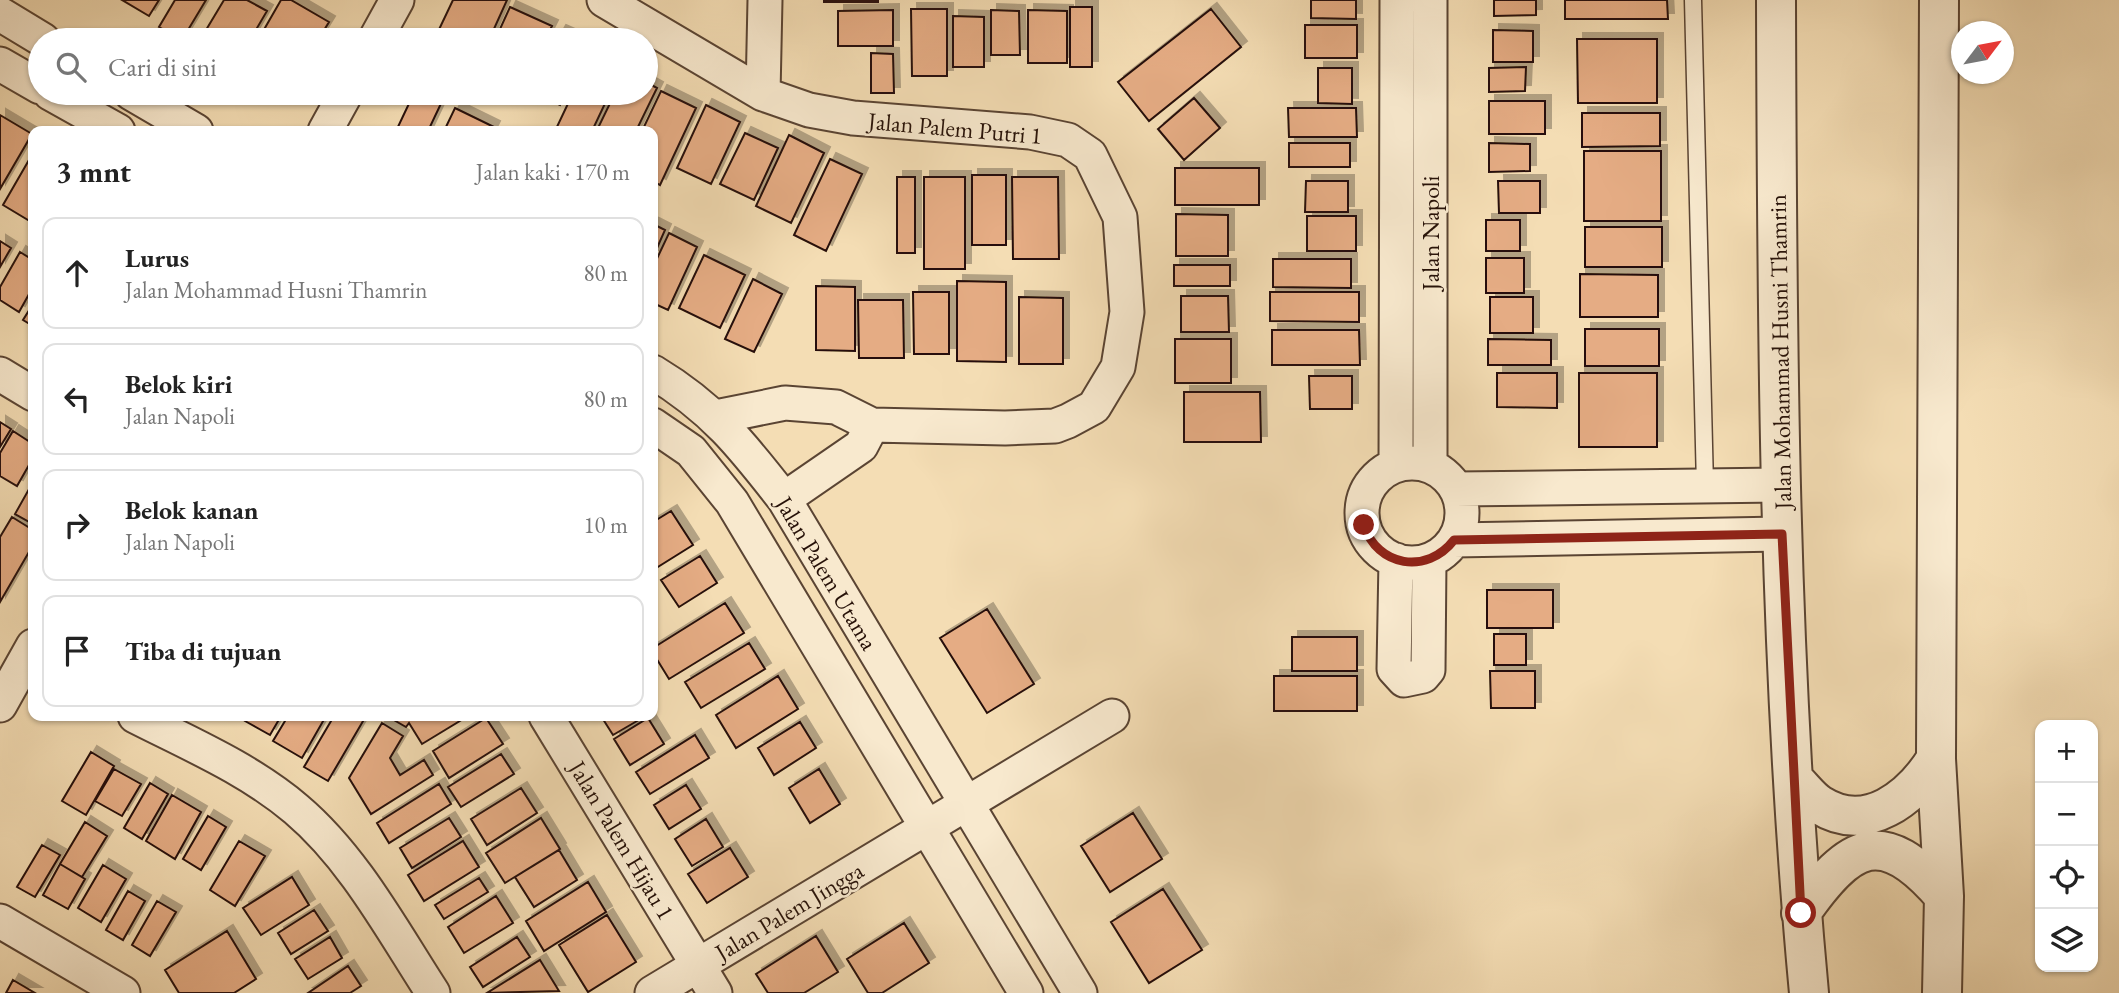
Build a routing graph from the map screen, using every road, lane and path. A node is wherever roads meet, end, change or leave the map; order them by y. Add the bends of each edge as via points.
1 (397, 0) edge
2 (604, 0) edge
3 (765, 0) edge
4 (1397, 0) edge
5 (1430, 0) edge
6 (1693, 0) edge
7 (1776, 0) edge
8 (1939, 0) edge
9 (0, 14) edge
10 (382, 28) edge
11 (651, 28) edge
12 (28, 31) edge
13 (658, 32) edge
14 (0, 64) edge
15 (28, 80) edge
16 (763, 94) junction
17 (71, 105) edge
18 (152, 105) edge
19 (339, 105) edge
20 (109, 126) edge
21 (187, 126) edge
22 (328, 126) edge
23 (0, 374) edge
24 (658, 376) edge
25 (28, 391) edge
26 (716, 417) junction
27 (872, 425) junction
28 (658, 429) edge
29 (1396, 465) junction
30 (1430, 466) junction
31 (1782, 485) junction
32 (1705, 486) junction
33 (1456, 489) junction
34 (784, 499) junction
35 (1782, 534) junction
36 (1441, 550) junction
37 (1396, 560) junction
38 (23, 654) edge
39 (0, 705) edge
40 (1112, 716) dead end
41 (145, 721) edge
42 (549, 721) edge
43 (1936, 759) junction
44 (1793, 779) junction
45 (965, 805) junction
46 (926, 829) junction
47 (1944, 896) junction
48 (1801, 913) junction
49 (0, 921) edge
50 (706, 979) edge
51 (123, 993) edge
52 (433, 993) edge
53 (652, 993) edge
54 (1026, 993) edge
55 (1080, 993) edge
56 (1809, 993) edge
57 (1942, 993) edge

1 - 10 street
2 - 11 street, Jalan Palem Putri 1
3 - 16 street
4 - 29 street, Jalan Napoli
5 - 30 street, Jalan Napoli
6 - 32 lane
7 - 31 street, Jalan Mohammad Husni Thamrin
8 - 43 street
9 - 12 street
13 - 16 street, Jalan Palem Putri 1
14 - 15 street
16 - 27 street, Jalan Palem Putri 1 via 809,110 853,118 1030,132 1068,140 1090,155 1120,217 1127,312 1118,367 1094,407 1055,426
17 - 20 street
18 - 21 street
19 - 22 street
23 - 25 street
24 - 26 street, Jalan Palem Utama
26 - 27 street, Jalan Palem Putri 1 via 785,403 836,407
26 - 34 street, Jalan Palem Utama
27 - 34 street via 861,446
28 - 46 street, Jalan Palem Utama via 691,452 732,502
29 - 30 street
29 - 37 street via 1375,478 1362,508 1370,540
30 - 33 street
31 - 32 street
31 - 35 street, Jalan Mohammad Husni Thamrin
32 - 33 street
33 - 36 street via 1462,514
34 - 45 street, Jalan Palem Utama
35 - 36 street
35 - 44 street, Jalan Mohammad Husni Thamrin
36 - 37 street via 1412,563
36 - 37 street via 1428,670 1423,676 1404,680 1395,670
38 - 39 street
40 - 45 street
41 - 52 street via 237,767 298,810 364,887
42 - 50 street, Jalan Palem Hijau 1
43 - 44 street via 1912,792 1877,813 1848,815 1829,810
43 - 47 street
44 - 48 street, Jalan Mohammad Husni Thamrin
45 - 46 street
45 - 55 street, Jalan Palem Utama
46 - 50 street, Jalan Palem Jingga
46 - 54 street, Jalan Palem Utama
47 - 48 street via 1902,856 1876,850 1855,854 1836,867
47 - 57 street
48 - 56 street, Jalan Mohammad Husni Thamrin
49 - 51 street
50 - 53 street, Jalan Palem Jingga

